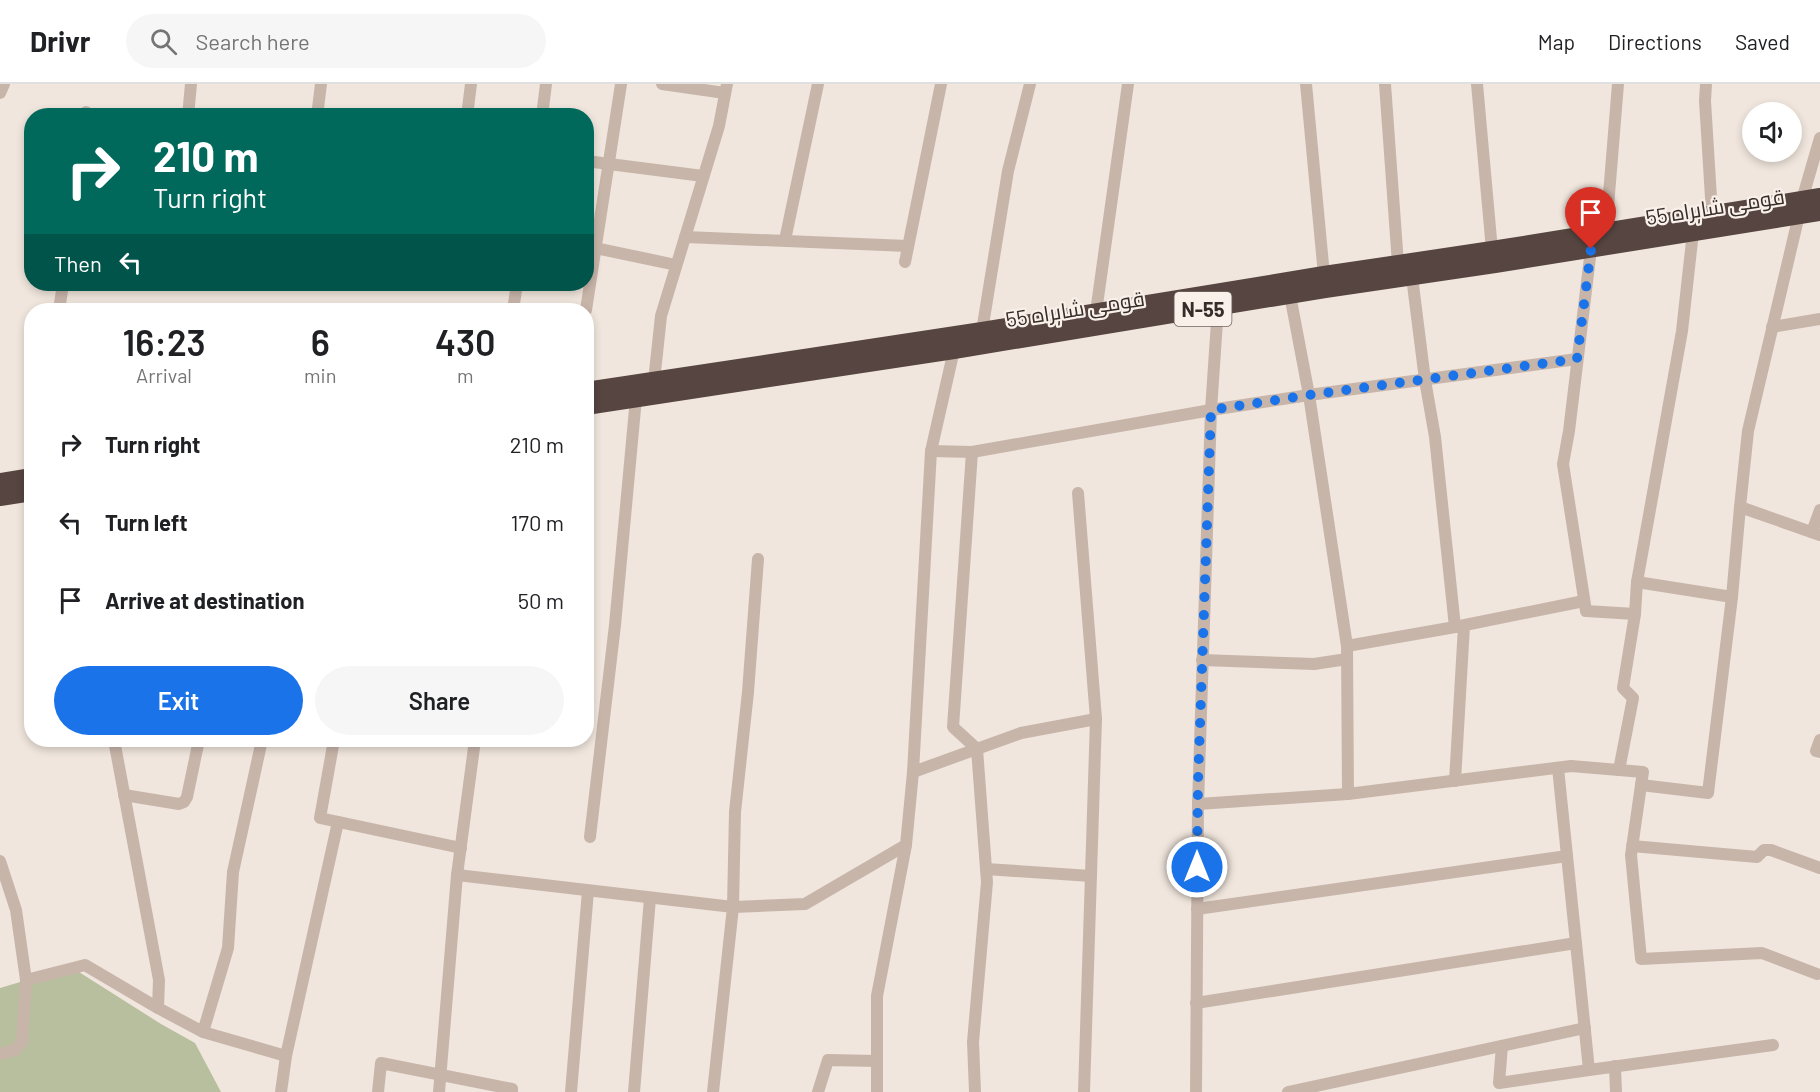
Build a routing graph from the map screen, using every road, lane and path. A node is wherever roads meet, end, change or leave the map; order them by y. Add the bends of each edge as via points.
1 (4, 84) edge
2 (191, 84) edge
3 (321, 84) edge
4 (471, 84) edge
5 (546, 84) edge
6 (621, 84) edge
7 (662, 84) edge
8 (818, 84) edge
9 (941, 84) edge
10 (1030, 84) edge
11 (1128, 84) edge
12 (1306, 84) edge
13 (1385, 84) edge
14 (1477, 84) edge
15 (1618, 84) edge
16 (1706, 84) edge
17 (726, 88) edge
18 (0, 93) edge
19 (189, 108) edge
20 (318, 108) edge
21 (468, 108) edge
22 (543, 108) edge
23 (1820, 138) edge
24 (594, 162) edge
25 (609, 164) junction
26 (704, 176) junction
27 (1807, 204) edge
28 (1820, 212) edge
29 (1712, 214) junction
30 (1606, 231) junction
31 (1693, 232) junction
32 (594, 233) edge
33 (685, 237) junction
34 (785, 240) junction
35 (908, 246) junction
36 (594, 248) edge
37 (1591, 249) junction
38 (1492, 250) junction
39 (905, 262) dead end
40 (1398, 264) junction
41 (676, 265) junction
42 (1324, 275) junction
43 (1412, 277) junction
44 (1290, 295) junction
45 (1218, 307) junction
46 (1166, 308) junction
47 (1096, 312) junction
48 (1820, 319) edge
49 (1076, 323) junction
50 (1772, 327) junction
51 (982, 331) junction
52 (954, 350) junction
53 (1577, 359) junction
54 (818, 363) junction
55 (1425, 380) junction
56 (654, 381) junction
57 (683, 384) junction
58 (594, 390) edge
59 (1309, 395) junction
60 (636, 398) junction
61 (594, 405) edge
62 (1211, 410) junction
63 (931, 451) junction
64 (972, 452) junction
65 (24, 478) edge
66 (0, 482) edge
67 (24, 493) edge
68 (1078, 493) dead end
69 (0, 497) edge
70 (1740, 507) junction
71 (1820, 510) edge
72 (1816, 534) edge
73 (758, 559) dead end
74 (1637, 582) junction
75 (1731, 597) junction
76 (1584, 601) junction
77 (1635, 614) junction
78 (1459, 626) junction
79 (1347, 652) junction
80 (1202, 660) junction
81 (1096, 719) junction
82 (1820, 740) edge
83 (115, 747) edge
84 (198, 747) edge
85 (260, 747) edge
86 (333, 747) edge
87 (474, 747) edge
88 (977, 749) junction
89 (1820, 753) edge
90 (1558, 768) junction
91 (1619, 770) junction
92 (913, 772) junction
93 (1455, 781) junction
94 (1641, 785) junction
95 (1348, 794) junction
96 (124, 795) junction
97 (1198, 804) junction
98 (338, 822) junction
99 (590, 837) dead end
100 (906, 844) junction
101 (1632, 846) junction
102 (460, 848) junction
103 (1567, 856) junction
104 (0, 861) edge
105 (1820, 868) edge
106 (986, 869) junction
107 (457, 875) junction
108 (1091, 876) junction
109 (588, 891) junction
110 (650, 898) junction
111 (733, 907) junction
112 (1197, 909) junction
113 (1576, 943) junction
114 (1819, 972) edge
115 (26, 980) junction
116 (1196, 1003) junction
117 (158, 1008) junction
118 (1585, 1028) junction
119 (203, 1032) junction
120 (1773, 1045) dead end
121 (1502, 1046) junction
122 (0, 1054) edge
123 (286, 1056) junction
124 (877, 1060) junction
125 (1615, 1066) junction
126 (1589, 1070) junction
127 (440, 1075) junction
128 (1499, 1087) edge
129 (281, 1092) edge
130 (378, 1092) edge
131 (439, 1092) edge
132 (512, 1092) edge
133 (571, 1092) edge
134 (634, 1092) edge
135 (713, 1092) edge
136 (818, 1092) edge
137 (878, 1092) edge
138 (975, 1092) edge
139 (1084, 1092) edge
140 (1196, 1092) edge
141 (1288, 1092) edge
142 (1616, 1092) edge

1 - 18 street
2 - 19 street
3 - 20 street
4 - 21 street
5 - 22 street
6 - 25 street
7 - 17 street
8 - 34 street
9 - 35 street
10 - 51 street via 1008,171
11 - 47 street
12 - 42 street
13 - 40 street
14 - 38 street
15 - 30 street
16 - 29 street
17 - 26 street
23 - 27 street
24 - 25 street
25 - 26 street
25 - 32 street
26 - 33 street
27 - 28 highway, قومی شاہراہ 55 / N-55
27 - 29 highway, قومی شاہراہ 55 / N-55
27 - 31 highway, قومی شاہراہ 55 / N-55
27 - 50 street
29 - 30 highway, قومی شاہراہ 55 / N-55
30 - 38 highway, قومی شاہراہ 55 / N-55
31 - 37 highway, قومی شاہراہ 55 / N-55
31 - 74 street via 1682,331
33 - 34 street
33 - 41 street
34 - 35 street
35 - 39 street
36 - 41 street
37 - 43 highway, قومی شاہراہ 55 / N-55
37 - 53 street
38 - 40 highway, قومی شاہراہ 55 / N-55
40 - 42 highway, قومی شاہراہ 55 / N-55
41 - 56 street via 661,316
42 - 46 highway, قومی شاہراہ 55 / N-55
43 - 44 highway, قومی شاہراہ 55 / N-55
43 - 55 street
44 - 45 highway, قومی شاہراہ 55 / N-55
44 - 59 street
45 - 46 highway, قومی شاہراہ 55 / N-55
45 - 62 street
46 - 47 highway, قومی شاہراہ 55 / N-55
46 - 49 highway, قومی شاہراہ 55 / N-55
47 - 49 highway, قومی شاہراہ 55 / N-55
48 - 50 street
49 - 51 highway, قومی شاہراہ 55 / N-55
49 - 52 highway, قومی شاہراہ 55 / N-55
50 - 70 street via 1748,431
51 - 54 highway, قومی شاہراہ 55 / N-55
52 - 54 highway, قومی شاہراہ 55 / N-55
52 - 63 street
53 - 55 street
53 - 76 street via 1563,464
54 - 57 highway, قومی شاہراہ 55 / N-55
55 - 59 street
55 - 78 street
56 - 57 highway, قومی شاہراہ 55 / N-55
56 - 58 highway, قومی شاہراہ 55 / N-55
57 - 60 highway, قومی شاہراہ 55 / N-55
59 - 62 street
59 - 79 street
60 - 61 highway, قومی شاہراہ 55 / N-55
60 - 99 street
62 - 64 street
62 - 80 street
63 - 64 street
63 - 92 street
64 - 88 street via 953,727
65 - 66 highway
67 - 69 highway
68 - 81 street
70 - 72 street
70 - 75 street
71 - 72 street
73 - 111 street via 735,812
74 - 75 street
74 - 77 street
75 - 94 street via 1708,793
76 - 77 street via 1586,611
76 - 78 street
77 - 91 street via 1623,688 1633,698
78 - 79 street
78 - 93 street
79 - 80 street via 1314,664
79 - 95 street
80 - 97 street
81 - 88 street via 1021,733
81 - 108 street
82 - 89 street via 1816,751
83 - 96 street
84 - 96 street via 184,802
85 - 119 street via 232,872 228,948
86 - 98 street via 320,818
87 - 102 street
88 - 92 street
88 - 106 street
90 - 91 street
90 - 93 street
90 - 103 street
91 - 94 street via 1643,772
92 - 100 street
93 - 95 street
94 - 101 street
95 - 97 street
96 - 117 street via 159,980
97 - 112 street
98 - 102 street
98 - 123 street
100 - 111 street via 805,904
100 - 124 street via 877,996
101 - 105 street via 1757,856 1771,850
101 - 114 street via 1641,959 1762,953
102 - 107 street
103 - 112 street
103 - 113 street
104 - 115 street via 16,910
106 - 108 street
106 - 138 street via 973,1042
107 - 109 street
107 - 127 street
108 - 139 street
109 - 110 street
109 - 133 street
110 - 111 street
110 - 134 street
111 - 135 street
112 - 116 street
113 - 116 street
113 - 118 street
115 - 117 street via 85,965
115 - 122 street via 22,1042 15,1050
116 - 140 street
117 - 119 street
118 - 121 street
118 - 126 street
119 - 123 street
120 - 125 street
121 - 128 street
121 - 141 street
123 - 129 street
124 - 136 street via 828,1060
124 - 137 street
125 - 126 street
125 - 142 street
126 - 128 street
127 - 130 street via 381,1063
127 - 131 street
127 - 132 street via 513,1089

